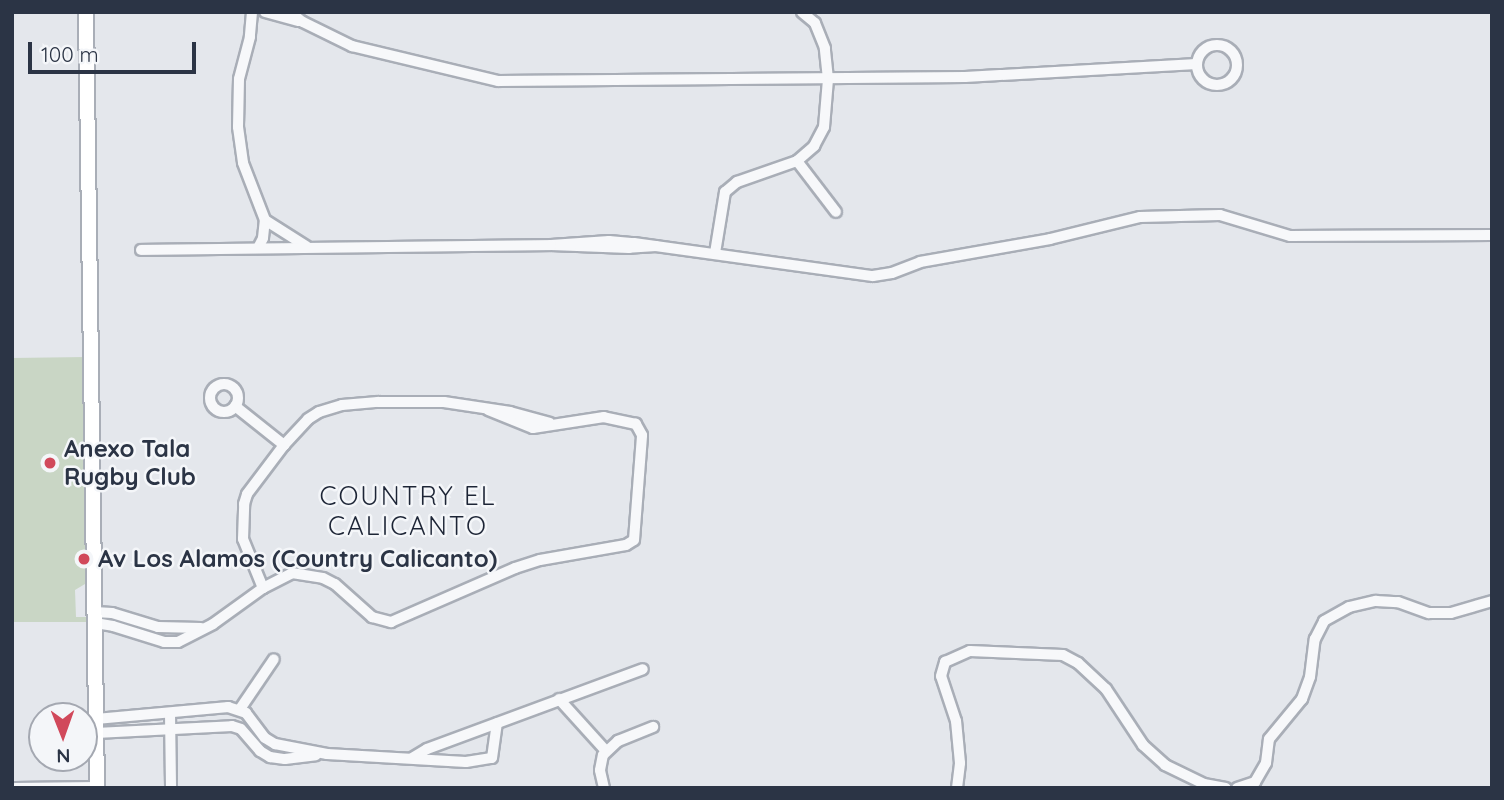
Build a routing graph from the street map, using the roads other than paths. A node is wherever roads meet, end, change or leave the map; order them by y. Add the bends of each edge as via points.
1 (86, 12) edge
2 (252, 12) edge
3 (263, 12) edge
4 (290, 12) edge
5 (802, 12) edge
6 (303, 22) junction
7 (251, 29) junction
8 (1197, 64) junction
9 (828, 79) junction
10 (797, 161) junction
11 (836, 212) dead end
12 (265, 220) junction
13 (1492, 235) edge
14 (310, 247) junction
15 (258, 248) junction
16 (141, 250) dead end
17 (715, 253) junction
18 (235, 406) dead end
19 (285, 445) junction
20 (263, 588) junction
21 (1492, 601) edge
22 (95, 618) junction
23 (274, 659) dead end
24 (643, 669) dead end
25 (559, 699) junction
26 (96, 702) edge
27 (240, 709) junction
28 (170, 714) junction
29 (497, 723) junction
30 (98, 726) edge
31 (98, 726) edge
32 (653, 727) dead end
33 (171, 729) junction
34 (606, 751) junction
35 (327, 754) junction
36 (412, 758) junction
37 (97, 787) edge
38 (15, 788) edge
39 (171, 788) edge
40 (604, 788) edge
41 (957, 788) edge
42 (1226, 788) edge
43 (1237, 788) edge

1 - 22 main road
2 - 7 street
3 - 6 street
3 - 7 street
4 - 6 street
5 - 9 street via 815,23 823,41
6 - 9 street via 352,46 498,81
7 - 12 street via 239,79 237,127 243,163
8 - 8 street via 1205,48 1217,45 1233,53 1237,66 1226,83 1212,85 1201,77
8 - 9 street via 1039,74
9 - 10 street via 824,127 814,146
10 - 11 street
10 - 17 street via 737,182 725,192
12 - 14 street
12 - 15 street
13 - 17 street via 1290,236 1214,214 1124,219 1049,239 920,262 883,275
14 - 15 street
14 - 17 street via 656,246
15 - 16 street
18 - 19 street
19 - 20 street via 244,504 243,540
19 - 20 street via 308,419 342,405 443,402 553,424 613,417 631,421 640,428 636,535 631,544 515,568 391,622 372,617 323,578 292,573
20 - 22 street via 209,626 171,643
21 - 43 street via 1451,613 1429,613 1398,602 1376,601 1349,607 1324,621 1315,639 1302,699 1269,739 1266,763 1255,782
22 - 26 main road
23 - 27 street
24 - 25 street
25 - 29 street
25 - 34 street
27 - 28 street
27 - 35 street via 270,742
28 - 30 street
28 - 33 street
29 - 36 street
29 - 36 street via 494,755 489,760
31 - 33 street
32 - 34 street
33 - 35 street via 237,727 260,751 278,759
33 - 39 street
34 - 40 street via 600,762
35 - 36 street
37 - 38 street
41 - 42 street via 956,721 941,676 945,662 970,651 1053,654 1070,659 1106,689 1143,745 1165,765 1204,784

